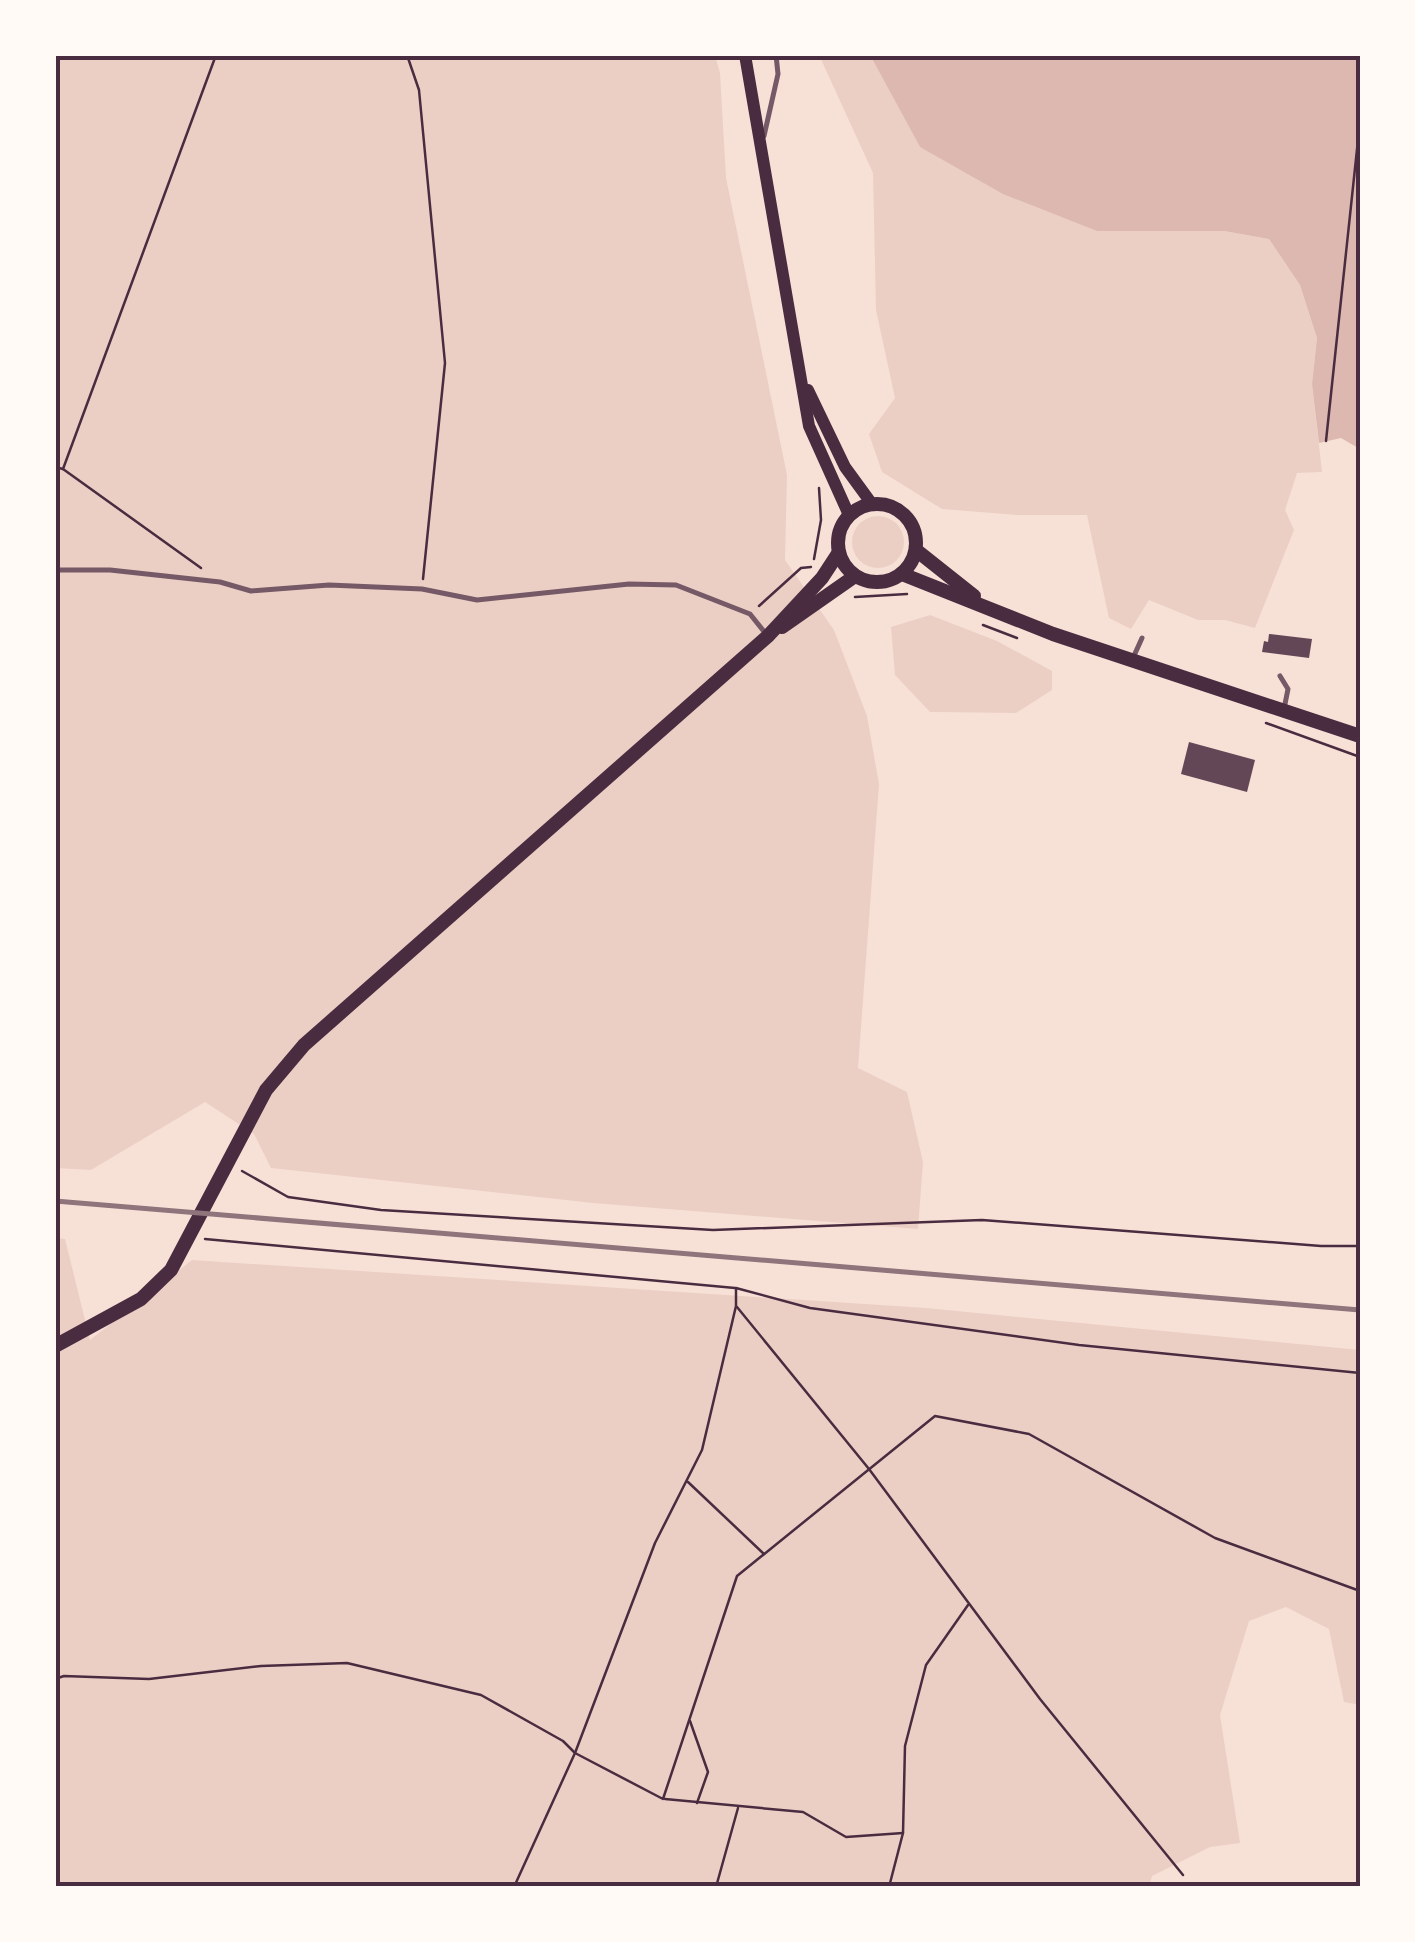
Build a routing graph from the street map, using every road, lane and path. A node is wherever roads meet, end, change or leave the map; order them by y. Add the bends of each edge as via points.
1 (216, 55) edge
2 (407, 55) edge
3 (745, 55) edge
4 (776, 55) edge
5 (1358, 140) edge
6 (761, 149) junction
7 (800, 369) junction
8 (1326, 441) dead end
9 (55, 467) edge
10 (63, 468) junction
11 (819, 490) dead end
12 (872, 504) junction
13 (848, 515) junction
14 (916, 550) junction
15 (839, 552) junction
16 (55, 570) edge
17 (902, 574) junction
18 (855, 576) junction
19 (220, 582) junction
20 (422, 590) junction
21 (989, 606) junction
22 (750, 614) junction
23 (768, 636) junction
24 (1142, 638) dead end
25 (1132, 660) junction
26 (1280, 676) dead end
27 (1283, 712) junction
28 (1360, 736) edge
29 (228, 1163) junction
30 (190, 1238) junction
31 (1360, 1246) edge
32 (736, 1288) junction
33 (736, 1306) junction
34 (55, 1346) edge
35 (1360, 1373) edge
36 (870, 1469) junction
37 (687, 1480) junction
38 (764, 1554) junction
39 (1360, 1591) edge
40 (969, 1604) junction
41 (55, 1679) edge
42 (690, 1719) junction
43 (575, 1753) junction
44 (663, 1799) junction
45 (697, 1802) junction
46 (738, 1806) junction
47 (903, 1833) junction
48 (1183, 1875) dead end
49 (514, 1887) edge
50 (716, 1887) edge
51 (889, 1887) edge

1 - 10 path
2 - 20 path via 419,90 445,363
3 - 6 main road
4 - 6 lane
5 - 8 path
6 - 7 main road
7 - 12 main road via 845,466
7 - 13 main road via 809,426
9 - 10 path
10 - 19 path
11 - 22 path via 812,568 801,568
12 - 13 main road
12 - 14 main road via 900,511 916,536
13 - 15 main road
14 - 17 main road
14 - 21 main road
15 - 18 main road
15 - 23 main road
16 - 19 lane
17 - 18 main road via 879,582
17 - 21 main road
18 - 23 main road
19 - 20 lane via 250,590
20 - 22 lane via 476,600 676,585
21 - 25 main road
22 - 23 lane
23 - 29 main road via 304,1045 266,1090
24 - 25 lane
25 - 27 main road
26 - 27 lane via 1288,689
27 - 28 main road
29 - 30 main road
29 - 31 path via 288,1198 381,1210 713,1230 982,1220
30 - 32 path
30 - 34 main road via 152,1290
32 - 33 path
32 - 35 path via 810,1308 1079,1345
33 - 36 path
33 - 37 path via 702,1450
36 - 38 path
36 - 39 path via 935,1416 1030,1434 1215,1538
36 - 40 path
37 - 38 path
37 - 43 path via 655,1544
38 - 42 path via 738,1576
40 - 47 path via 926,1666 905,1746
40 - 48 path
41 - 43 path via 148,1679 346,1663 482,1695
42 - 44 path
42 - 45 path via 708,1772
43 - 44 path
43 - 49 path
44 - 45 path
45 - 46 path
46 - 47 path via 804,1812 846,1837
46 - 50 path
47 - 51 path

